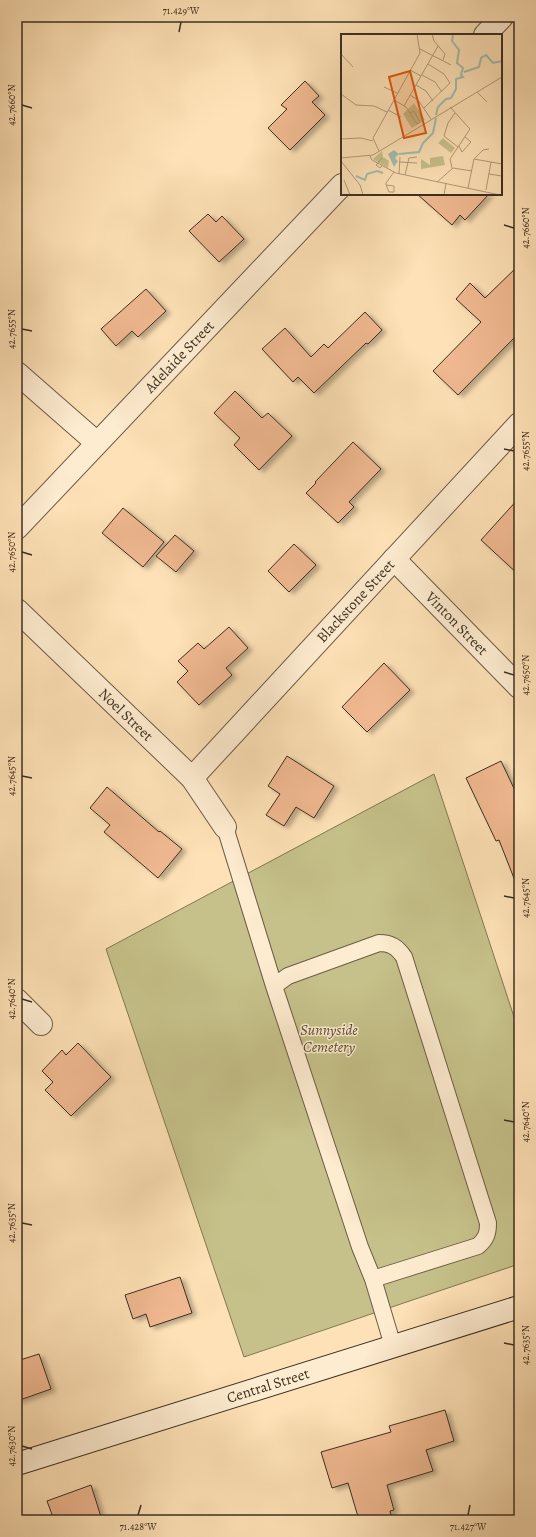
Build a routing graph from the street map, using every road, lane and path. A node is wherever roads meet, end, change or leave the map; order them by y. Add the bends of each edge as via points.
1 (502, 17) edge
2 (486, 34) edge
3 (341, 186) edge
4 (17, 373) edge
5 (519, 424) edge
6 (97, 443) junction
7 (17, 528) edge
8 (394, 559) junction
9 (17, 610) edge
10 (519, 687) edge
11 (192, 778) junction
12 (225, 827) joint
13 (274, 986) junction
14 (17, 1000) edge
15 (41, 1024) dead end
16 (373, 1280) junction
17 (519, 1307) edge
18 (393, 1346) junction
19 (17, 1464) edge

1 - 2 street
3 - 6 street, Adelaide Street
4 - 6 street
5 - 8 street, Blackstone Street
6 - 7 street, Adelaide Street
8 - 10 street, Vinton Street
8 - 11 street, Blackstone Street
9 - 11 street, Noel Street
11 - 12 street, Noel Street
12 - 13 lane
13 - 16 lane
13 - 16 lane via 288,976 379,942 398,948 404,957 488,1223 488,1232 485,1241 478,1246
14 - 15 street
16 - 18 lane
17 - 18 street, Central Street
18 - 19 street, Central Street

